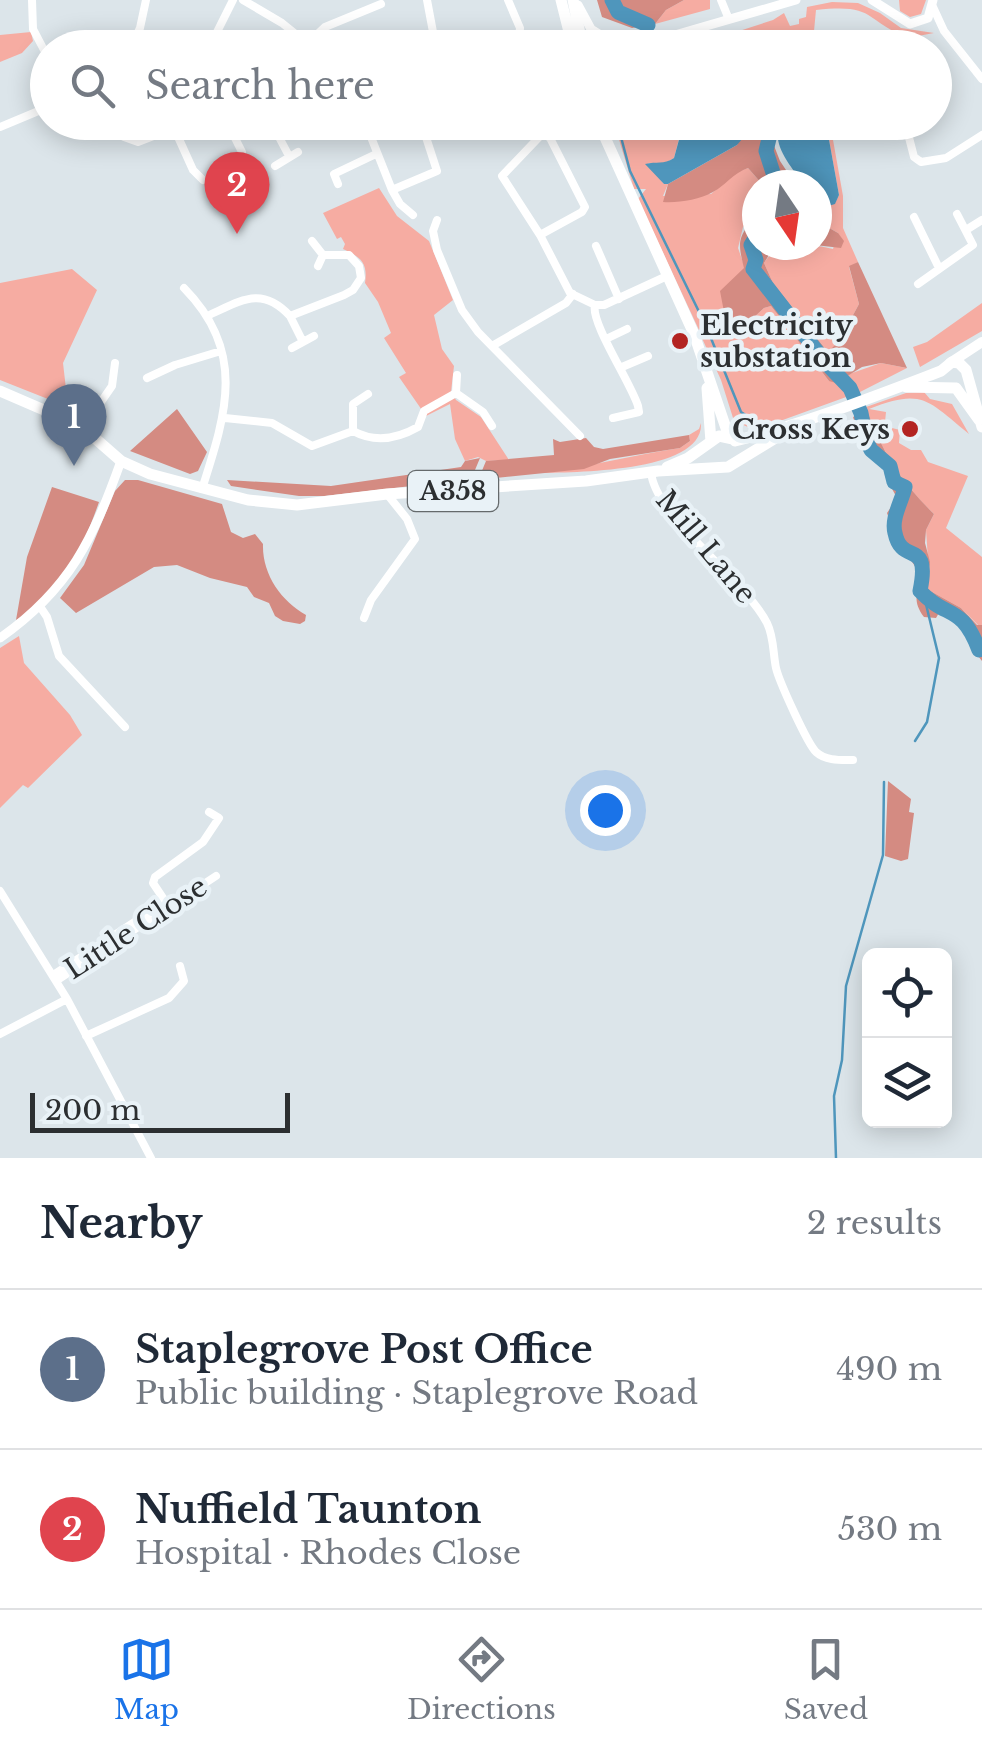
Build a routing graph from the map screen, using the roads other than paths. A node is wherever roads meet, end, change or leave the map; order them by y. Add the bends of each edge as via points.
1 (32, 0) edge
2 (146, 0) edge
3 (233, 0) edge
4 (243, 0) edge
5 (508, 0) edge
6 (561, 0) edge
7 (575, 0) edge
8 (722, 0) edge
9 (796, 0) edge
10 (872, 0) edge
11 (891, 0) edge
12 (933, 3) edge
13 (382, 4) dead end
14 (432, 4) edge
15 (371, 8) junction
16 (894, 13) junction
17 (375, 18) dead end
18 (528, 18) dead end
19 (728, 18) junction
20 (518, 22) junction
21 (923, 22) junction
22 (34, 30) edge
23 (139, 30) edge
24 (218, 30) edge
25 (288, 30) edge
26 (322, 30) edge
27 (434, 30) edge
28 (518, 30) edge
29 (568, 30) edge
30 (582, 30) edge
31 (592, 30) edge
32 (686, 30) edge
33 (942, 30) edge
34 (944, 30) edge
35 (952, 40) edge
36 (981, 74) edge
37 (30, 114) edge
38 (0, 127) edge
39 (982, 134) edge
40 (179, 140) edge
41 (236, 140) edge
42 (283, 140) edge
43 (371, 140) edge
44 (430, 140) edge
45 (533, 140) edge
46 (551, 140) edge
47 (606, 140) edge
48 (610, 140) edge
49 (910, 140) edge
50 (242, 152) dead end
51 (376, 154) junction
52 (614, 158) junction
53 (274, 166) dead end
54 (193, 170) junction
55 (184, 176) dead end
56 (203, 180) dead end
57 (338, 184) dead end
58 (392, 190) junction
59 (957, 214) dead end
60 (413, 215) dead end
61 (914, 217) dead end
62 (437, 220) dead end
63 (982, 220) edge
64 (966, 230) junction
65 (540, 235) junction
66 (312, 241) dead end
67 (596, 246) dead end
68 (323, 255) junction
69 (318, 266) dead end
70 (939, 268) junction
71 (667, 276) junction
72 (918, 284) dead end
73 (184, 288) dead end
74 (573, 294) junction
75 (619, 299) junction
76 (595, 305) junction
77 (208, 316) junction
78 (290, 316) junction
79 (627, 328) dead end
80 (314, 336) dead end
81 (606, 339) junction
82 (303, 342) junction
83 (981, 343) edge
84 (492, 346) junction
85 (292, 348) dead end
86 (221, 350) junction
87 (648, 356) dead end
88 (115, 363) dead end
89 (945, 367) junction
90 (166, 368) junction
91 (622, 368) junction
92 (966, 374) junction
93 (457, 375) dead end
94 (147, 378) dead end
95 (172, 378) dead end
96 (706, 379) junction
97 (902, 387) junction
98 (951, 387) junction
99 (0, 390) edge
100 (456, 393) junction
101 (368, 394) dead end
102 (493, 406) dead end
103 (483, 412) junction
104 (639, 412) junction
105 (652, 412) dead end
106 (225, 418) junction
107 (614, 418) dead end
108 (981, 423) edge
109 (492, 426) dead end
110 (795, 426) junction
111 (83, 428) junction
112 (571, 429) junction
113 (353, 431) junction
114 (580, 436) dead end
115 (562, 437) dead end
116 (732, 439) junction
117 (710, 443) junction
118 (738, 460) junction
119 (121, 461) junction
120 (716, 466) junction
121 (655, 471) junction
122 (202, 490) junction
123 (388, 494) junction
124 (41, 608) junction
125 (364, 618) dead end
126 (0, 638) edge
127 (125, 727) dead end
128 (852, 760) dead end
129 (209, 812) dead end
130 (216, 876) dead end
131 (0, 892) edge
132 (180, 966) dead end
133 (54, 978) junction
134 (67, 998) junction
135 (0, 1034) edge
136 (86, 1036) junction
137 (152, 1158) edge

1 - 22 street
2 - 23 street
3 - 24 street
4 - 25 street
5 - 20 street
6 - 29 main road
7 - 30 main road
7 - 31 street
8 - 19 street
9 - 19 street
10 - 16 street
11 - 16 street
12 - 21 street
12 - 34 street
13 - 15 street
14 - 27 street
15 - 17 street
15 - 26 street
16 - 21 street via 903,22
18 - 20 street
19 - 32 street
20 - 28 street
21 - 33 street
35 - 36 street
37 - 38 street
39 - 49 street via 946,158 921,162
40 - 54 street
41 - 50 street
42 - 53 street via 293,154
43 - 51 street
44 - 58 street via 438,171
45 - 65 street via 502,176
46 - 65 street via 586,207
47 - 52 main road
48 - 52 main road
51 - 57 street via 332,170
51 - 58 street
52 - 71 main road
54 - 55 street
54 - 56 street
58 - 60 street
59 - 64 street
61 - 70 street
62 - 84 street via 433,231 449,286
63 - 64 street
64 - 70 street via 971,248
65 - 74 street
66 - 68 street
67 - 75 street
68 - 69 street
68 - 78 street via 355,260 362,274 357,285
70 - 72 street
71 - 75 street
71 - 96 main road
73 - 77 street
74 - 76 street
74 - 84 street
75 - 76 street
76 - 81 street
77 - 78 street via 264,297
77 - 86 street
78 - 82 street
79 - 81 street
80 - 82 street
81 - 91 street
82 - 85 street
83 - 89 main road
83 - 92 main road
84 - 112 street
86 - 90 street
86 - 106 street via 228,381
87 - 91 street
88 - 111 street via 112,386
89 - 92 main road via 959,363
89 - 97 main road, A358
89 - 98 main road via 942,380
90 - 94 street
90 - 95 street
91 - 104 street
92 - 98 main road
92 - 108 main road
93 - 100 street
96 - 116 main road
96 - 117 main road
97 - 98 main road, A358
97 - 110 main road, A358
98 - 108 main road
99 - 111 main road, A358
100 - 103 street
100 - 113 street via 424,411 408,433 377,438
101 - 113 street via 349,402
102 - 103 street
103 - 109 street
104 - 105 street
104 - 107 street
106 - 113 street via 272,423 312,446
106 - 122 street
110 - 116 main road, A358
110 - 118 main road, A358
111 - 119 main road, A358
112 - 114 street
112 - 115 street
116 - 117 main road, A358 via 719,436
116 - 118 main road
117 - 120 main road via 708,457
117 - 121 main road, A358
118 - 120 main road, A358 via 728,468
119 - 122 main road, A358
119 - 124 street via 73,570
120 - 121 main road, A358
121 - 123 main road, A358
121 - 128 street, Mill Lane via 654,486 673,513 768,626 777,673 816,752
122 - 123 main road, A358 via 296,505
123 - 125 street via 415,540
124 - 126 street
124 - 127 street via 58,656
129 - 133 street via 219,818 203,842 154,877 162,904
130 - 133 street, Little Close
131 - 133 street
132 - 136 street via 184,981 170,998
133 - 134 street
134 - 135 street
134 - 136 street
136 - 137 street

